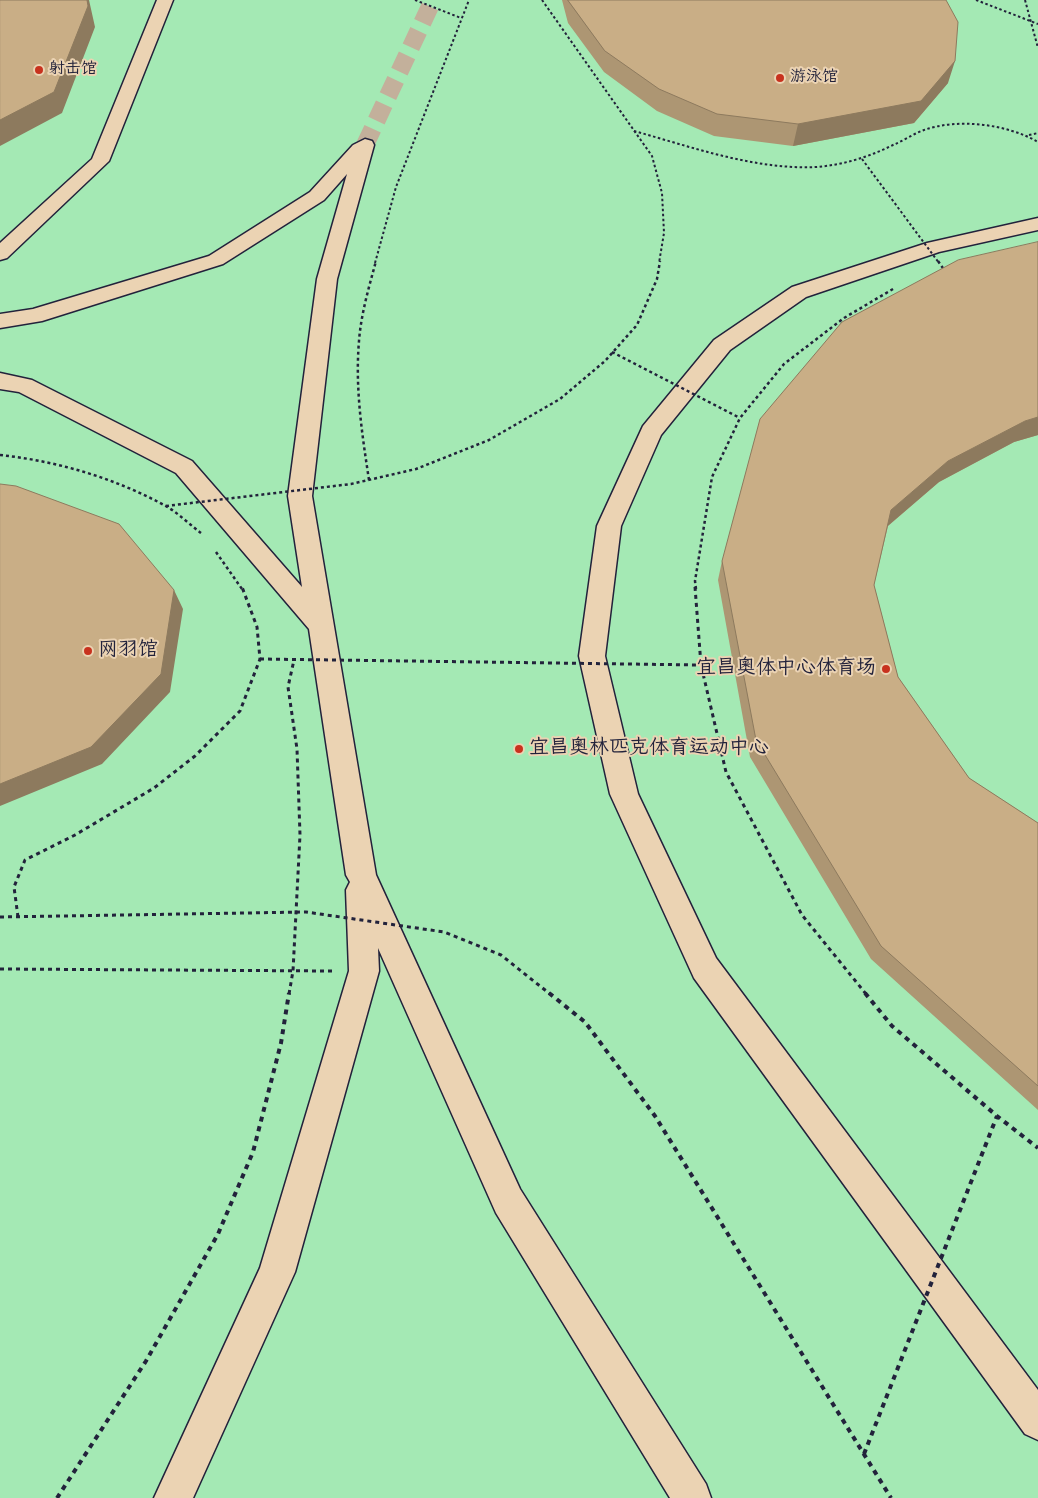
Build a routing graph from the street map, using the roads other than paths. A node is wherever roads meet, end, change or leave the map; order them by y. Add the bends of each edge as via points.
1 (165, 0) edge
2 (1038, 224) edge
3 (0, 254) edge
4 (0, 321) edge
5 (0, 380) edge
6 (321, 626) junction
7 (361, 875) junction
8 (1038, 1421) edge
9 (173, 1498) edge
10 (692, 1498) edge

1 - 3 lane via 100,161
2 - 8 lane via 934,247 799,292 722,344 651,432 609,526 592,656 624,794 705,968
4 - 6 lane via 34,316 216,260 318,196 365,145 327,279 300,496
5 - 6 lane via 24,385 184,468
6 - 7 lane
7 - 9 lane via 364,971 277,1272
7 - 10 lane via 508,1201

